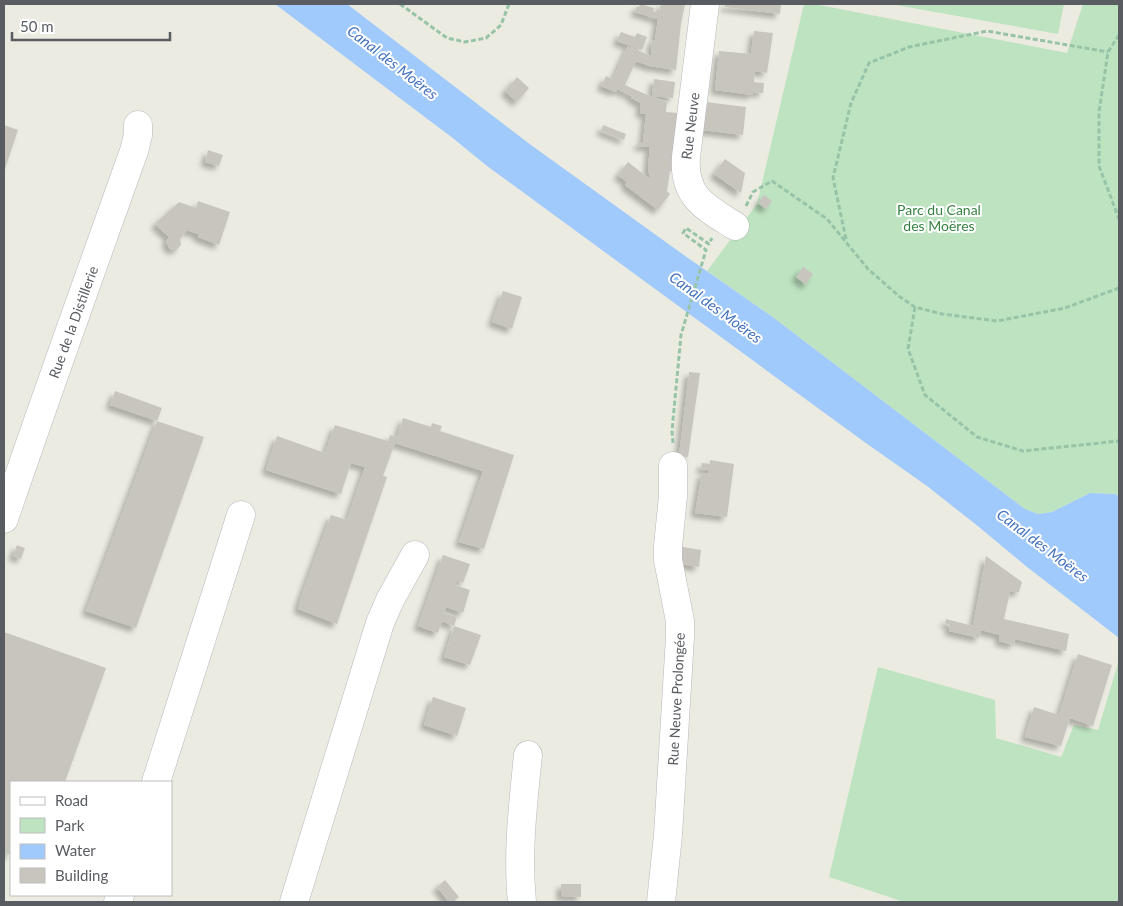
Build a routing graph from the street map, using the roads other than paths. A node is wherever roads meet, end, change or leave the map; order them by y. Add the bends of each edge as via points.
1 (705, 4) edge
2 (138, 125) dead end
3 (735, 226) road end
4 (673, 466) dead end
5 (241, 515) dead end
6 (4, 518) edge
7 (415, 555) dead end
8 (528, 755) dead end
9 (156, 781) edge
10 (294, 902) edge
11 (522, 902) edge
12 (661, 902) edge

1 - 3 street, Rue Neuve via 686,174 690,189 700,202
2 - 6 street, Rue de la Distillerie via 134,151
4 - 12 street, Rue Neuve Prolongée via 668,553 680,637
5 - 9 street
7 - 10 street via 380,623
8 - 11 street via 521,829

